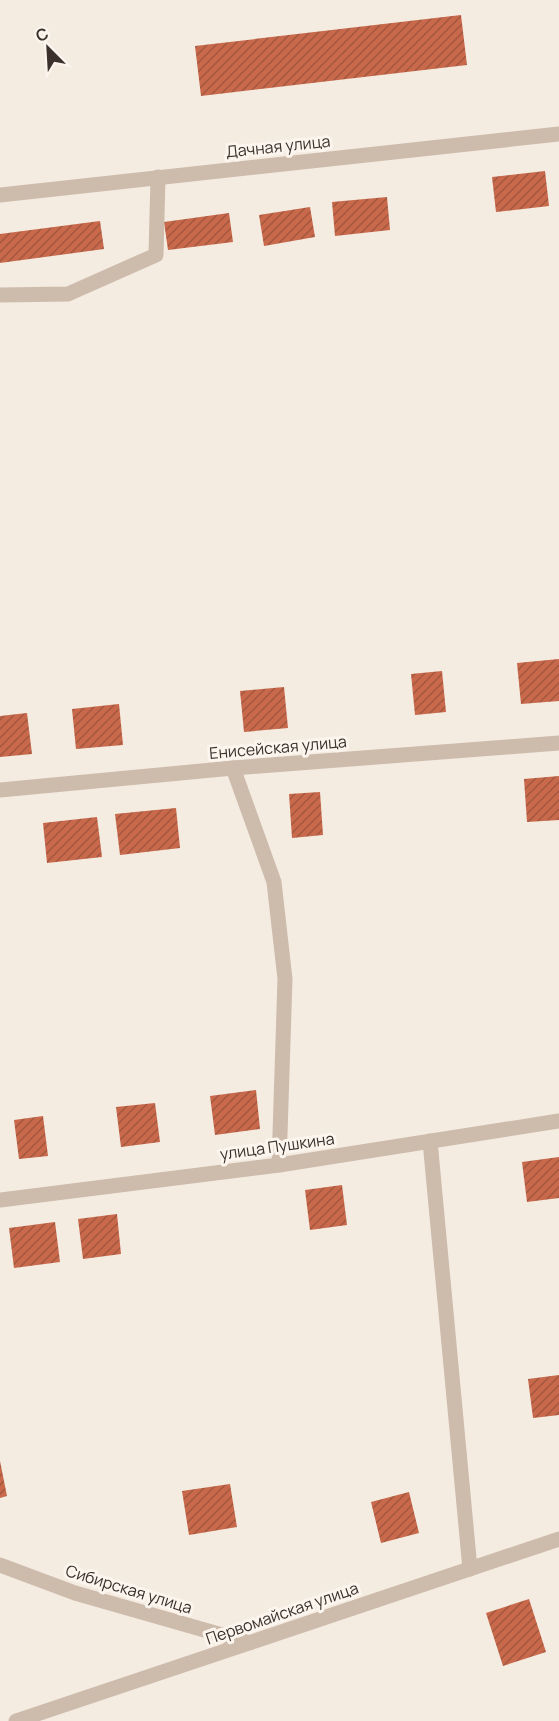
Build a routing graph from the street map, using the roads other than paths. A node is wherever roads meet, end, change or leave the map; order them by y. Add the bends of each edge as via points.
1 (559, 134) edge
2 (158, 177) junction
3 (0, 195) edge
4 (0, 295) edge
5 (559, 743) edge
6 (232, 768) junction
7 (0, 790) edge
8 (559, 1121) edge
9 (430, 1141) junction
10 (279, 1165) junction
11 (0, 1200) edge
12 (559, 1539) edge
13 (0, 1565) edge
14 (470, 1569) junction
15 (250, 1643) junction
16 (16, 1721) edge

1 - 2 street, Дачная улица
2 - 3 street, Дачная улица
2 - 4 street via 156,255 68,294
5 - 6 street, Енисейская улица
6 - 7 street, Енисейская улица
6 - 10 street via 274,882 284,968
8 - 9 street, улица Пушкина
9 - 10 street, улица Пушкина
9 - 14 street
10 - 11 street, улица Пушкина
12 - 14 street, Первомайская улица
13 - 15 street, Сибирская улица via 75,1593
14 - 15 street, Первомайская улица
15 - 16 street, Первомайская улица

